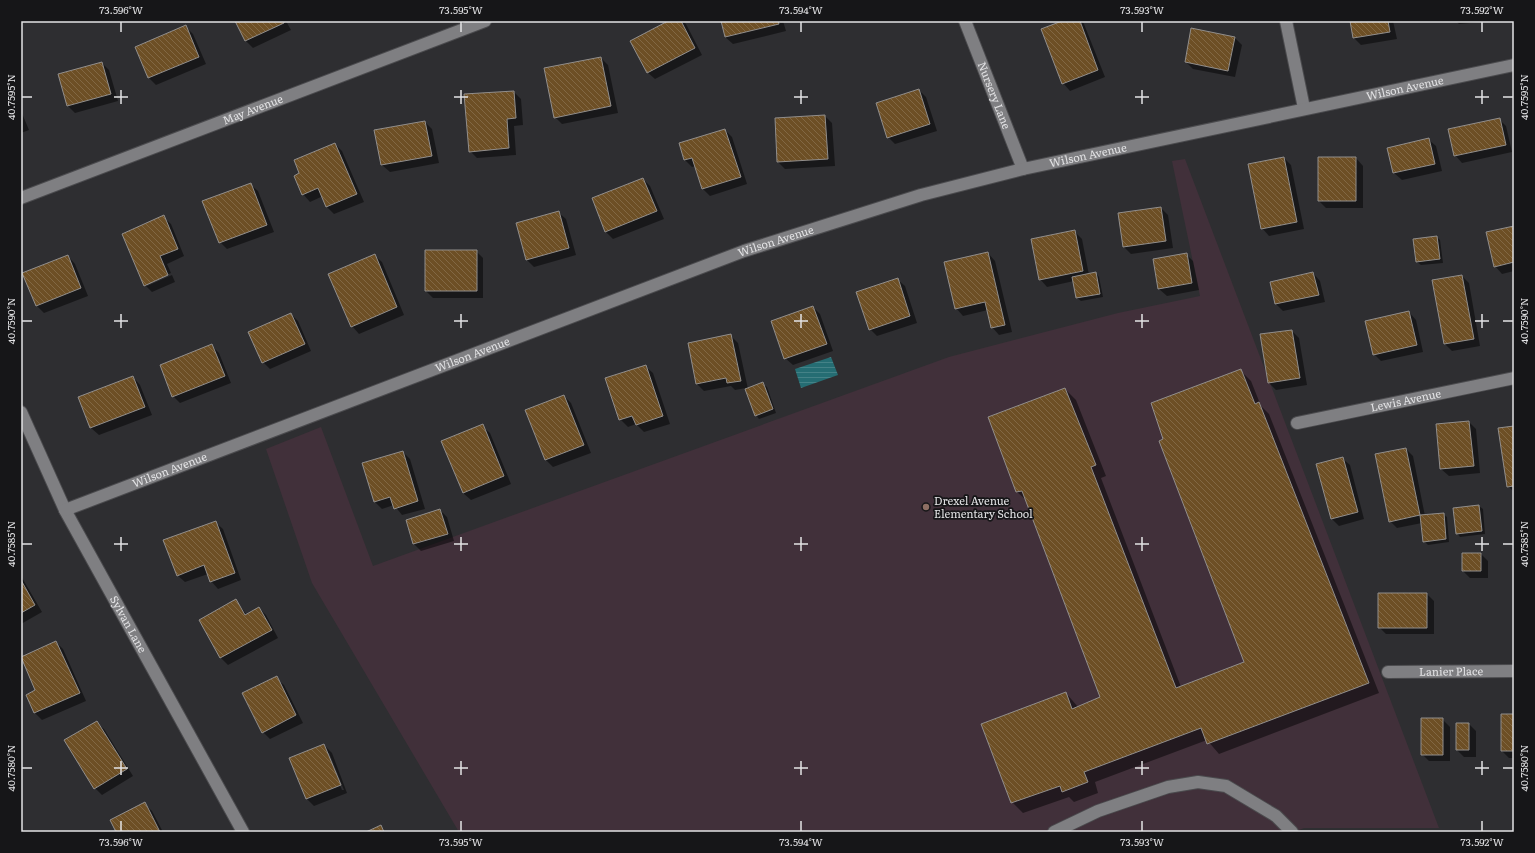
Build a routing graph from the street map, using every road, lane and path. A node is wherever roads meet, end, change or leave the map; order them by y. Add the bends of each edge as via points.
1 (485, 21) edge
2 (965, 21) edge
3 (1286, 21) edge
4 (1514, 65) edge
5 (1304, 108) junction
6 (1023, 169) junction
7 (21, 198) edge
8 (1514, 378) edge
9 (21, 412) edge
10 (1297, 423) dead end
11 (65, 510) junction
12 (1514, 671) edge
13 (1388, 672) dead end
14 (243, 832) edge
15 (1054, 832) edge
16 (1292, 832) edge

1 - 7 street, May Avenue
2 - 6 street, Nursery Lane
3 - 5 street
4 - 5 street, Wilson Avenue
5 - 6 street, Wilson Avenue
6 - 11 street, Wilson Avenue via 921,195 744,251
8 - 10 street, Lewis Avenue
9 - 11 street, Sylvan Lane
11 - 14 street, Sylvan Lane
12 - 13 street, Lanier Place
15 - 16 street via 1098,811 1168,787 1198,782 1226,786 1276,816

